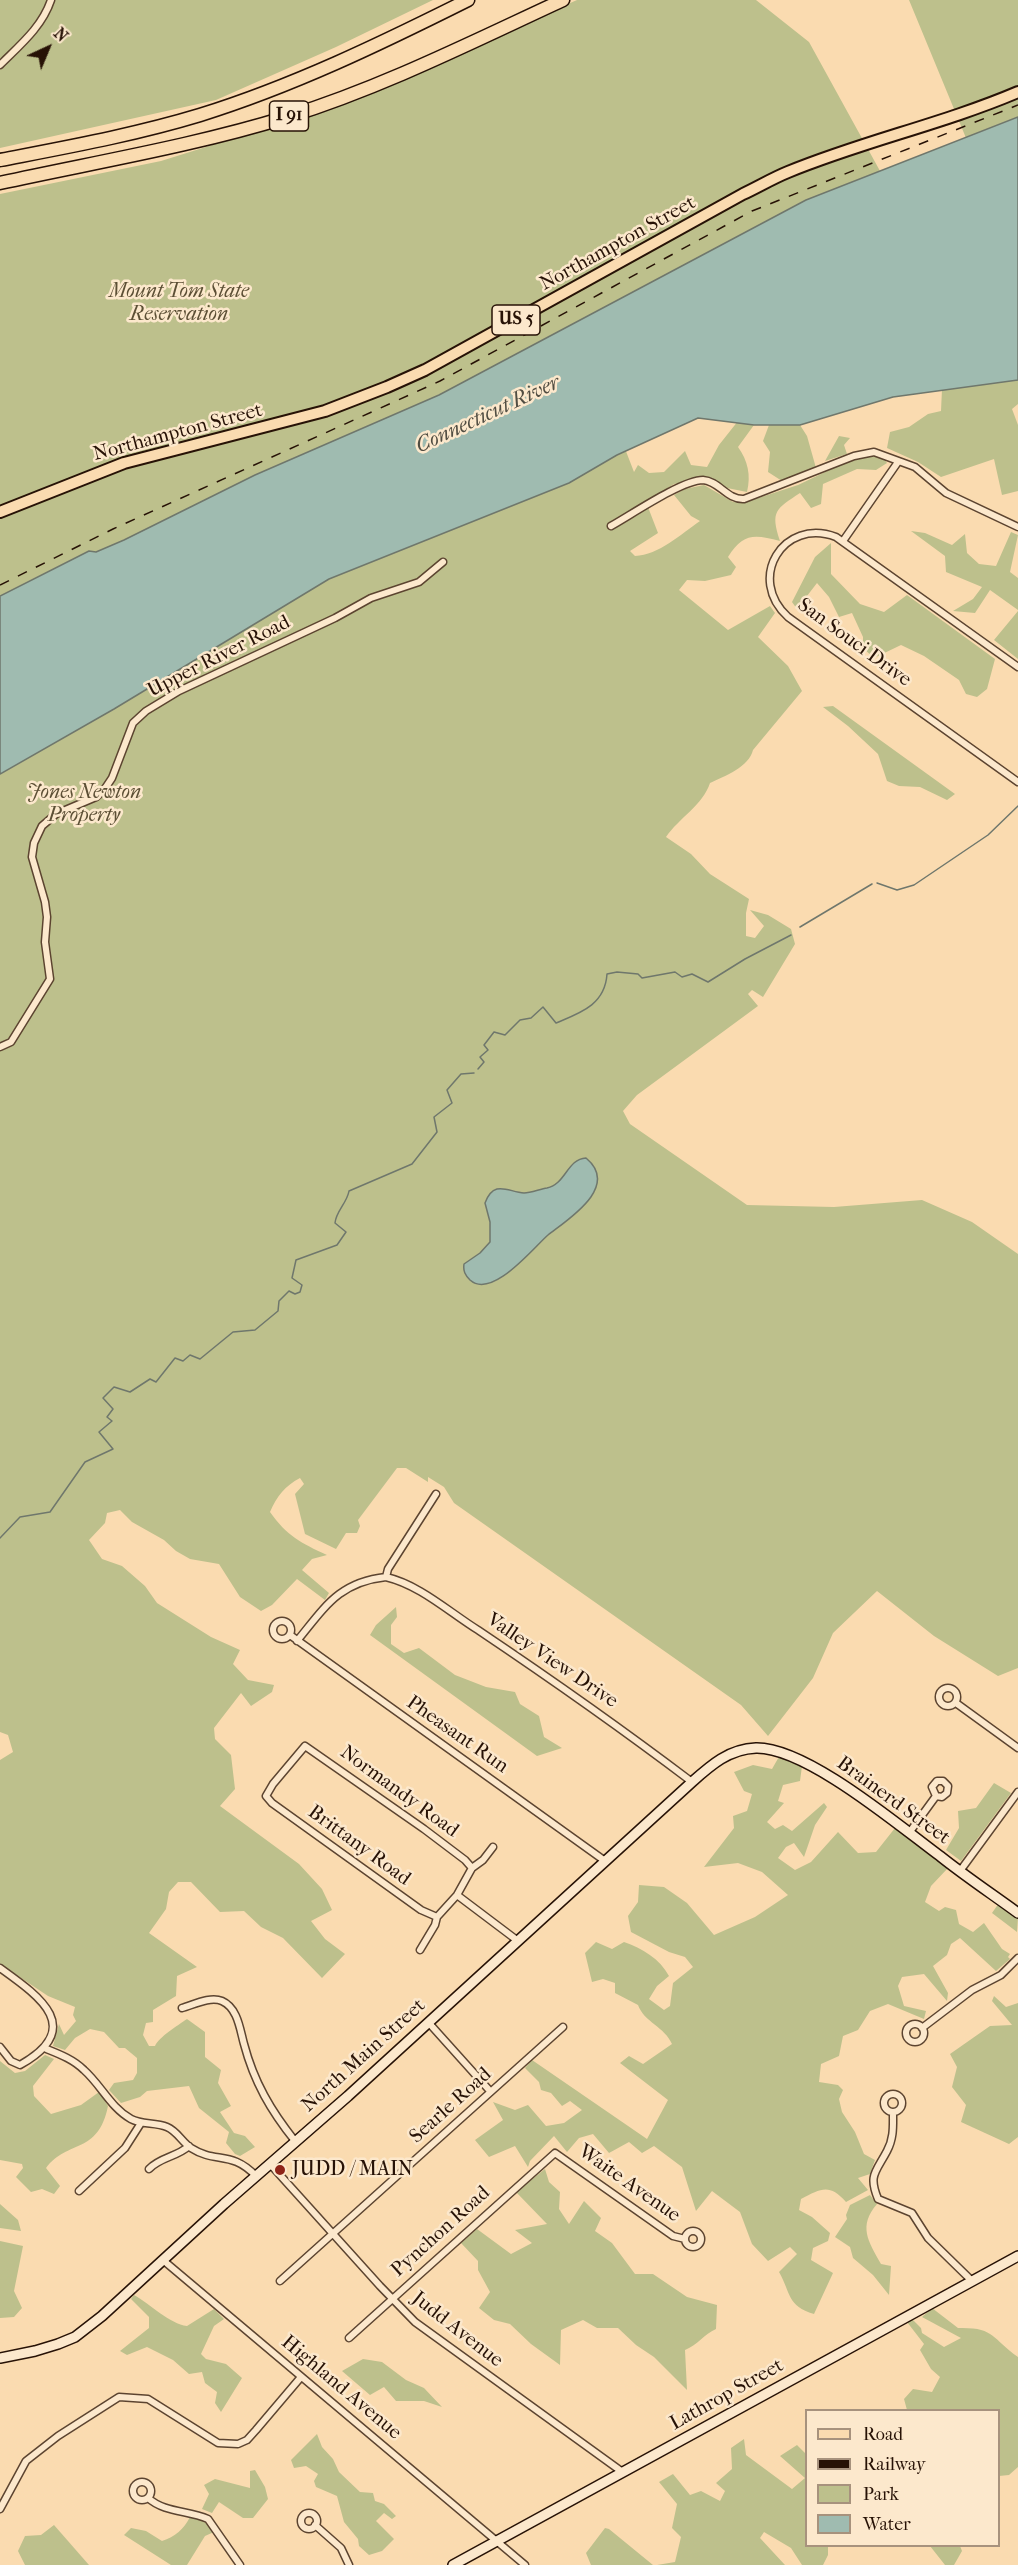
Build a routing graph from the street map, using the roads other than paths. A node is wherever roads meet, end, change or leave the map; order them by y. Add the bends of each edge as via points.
1 (51, 0) edge
2 (468, 0) edge
3 (562, 0) edge
4 (0, 65) edge
5 (1018, 92) edge
6 (0, 160) edge
7 (0, 183) edge
8 (898, 462) junction
9 (0, 512) edge
10 (611, 526) dead end
11 (1018, 527) edge
12 (843, 541) junction
13 (443, 562) dead end
14 (1018, 667) edge
15 (1018, 782) edge
16 (0, 1047) edge
17 (436, 1494) dead end
18 (386, 1577) junction
19 (290, 1635) dead end
20 (297, 1641) junction
21 (956, 1703) dead end
22 (305, 1746) joint
23 (1018, 1748) edge
24 (736, 1752) joint
25 (692, 1782) junction
26 (1018, 1792) edge
27 (936, 1796) dead end
28 (909, 1833) junction
29 (493, 1847) dead end
30 (604, 1862) junction
31 (472, 1868) junction
32 (960, 1871) junction
33 (457, 1895) junction
34 (1018, 1913) edge
35 (437, 1917) junction
36 (518, 1941) junction
37 (420, 1950) dead end
38 (1018, 1958) edge
39 (0, 1968) edge
40 (182, 2008) dead end
41 (428, 2022) junction
42 (563, 2027) dead end
43 (922, 2028) dead end
44 (0, 2047) edge
45 (44, 2048) junction
46 (490, 2091) junction
47 (893, 2112) dead end
48 (141, 2123) junction
49 (295, 2141) junction
50 (189, 2146) junction
51 (555, 2153) joint
52 (270, 2164) junction
53 (149, 2169) dead end
54 (256, 2176) junction
55 (79, 2191) dead end
56 (333, 2234) junction
57 (685, 2239) dead end
58 (1018, 2256) edge
59 (164, 2261) junction
60 (280, 2280) dead end
61 (971, 2280) junction
62 (392, 2299) junction
63 (349, 2337) dead end
64 (0, 2358) edge
65 (301, 2377) junction
66 (621, 2471) junction
67 (148, 2498) dead end
68 (0, 2509) edge
69 (315, 2525) dead end
70 (496, 2541) junction
71 (240, 2565) edge
72 (349, 2565) edge
73 (453, 2565) edge
74 (525, 2565) edge

1 - 4 street via 45,18
2 - 6 highway, I 91 via 321,71 202,114 126,135
3 - 7 highway, I 91 via 406,72 288,117 182,146
5 - 9 main road, Northampton Street / US 5 via 788,172 387,387 325,411 114,466
8 - 10 street via 883,454 866,453 744,499 730,496 709,482 698,481 672,490
8 - 11 street via 921,471 968,506
8 - 12 street
12 - 14 street, San Souci Drive
12 - 15 street, San Souci Drive via 814,533 786,544 770,569 771,592 777,606
13 - 16 street, Upper River Road via 419,582 371,598 189,686 133,723 104,790 56,814 42,826 34,843 32,857 45,898 50,979 11,1042
17 - 18 street
18 - 20 street via 343,1591
18 - 25 street, Valley View Drive via 425,1595 509,1651
19 - 20 street, Pheasant Run
20 - 30 street, Pheasant Run
21 - 23 street
22 - 31 street, Normandy Road via 424,1829
22 - 35 street, Brittany Road via 266,1796 395,1892
24 - 25 street, North Main Street
24 - 28 street, Brainerd Street via 767,1748 793,1756
25 - 30 street, North Main Street
26 - 32 street
27 - 28 street
28 - 32 street, Brainerd Street
29 - 31 street
30 - 36 street, North Main Street
31 - 33 street
32 - 34 street, Brainerd Street
33 - 35 street
33 - 36 street
35 - 37 street
36 - 41 street, North Main Street
38 - 43 street via 1001,1975 972,1990
39 - 45 street via 48,2008 51,2033
40 - 49 street via 213,1999 224,2001 234,2012 262,2095
41 - 46 street
41 - 49 street, North Main Street
42 - 46 street, Searle Road
44 - 45 street via 20,2066
45 - 48 street via 83,2068 117,2109
46 - 56 street, Searle Road
47 - 61 street via 888,2150 873,2174 872,2186 878,2199 912,2213 928,2238
48 - 50 street via 167,2127
48 - 55 street via 126,2147
49 - 52 street, North Main Street
50 - 53 street
50 - 54 street via 237,2160
51 - 57 street, Waite Avenue via 672,2236
51 - 62 street, Pynchon Road
52 - 54 street, North Main Street
52 - 56 street, Judd Avenue
54 - 59 street, North Main Street
56 - 60 street, Searle Road
56 - 62 street, Judd Avenue
58 - 61 street, Lathrop Street
59 - 64 street, North Main Street via 75,2337
59 - 65 street, Highland Avenue
61 - 66 street, Lathrop Street via 849,2350
62 - 63 street, Pynchon Road
62 - 66 street, Judd Avenue via 432,2337
65 - 68 street via 256,2430 238,2444 218,2443 148,2398 119,2397 26,2461
65 - 70 street, Highland Avenue
66 - 70 street, Lathrop Street
67 - 71 street via 170,2510 208,2519
69 - 72 street via 341,2548
70 - 73 street, Lathrop Street
70 - 74 street, Highland Avenue

